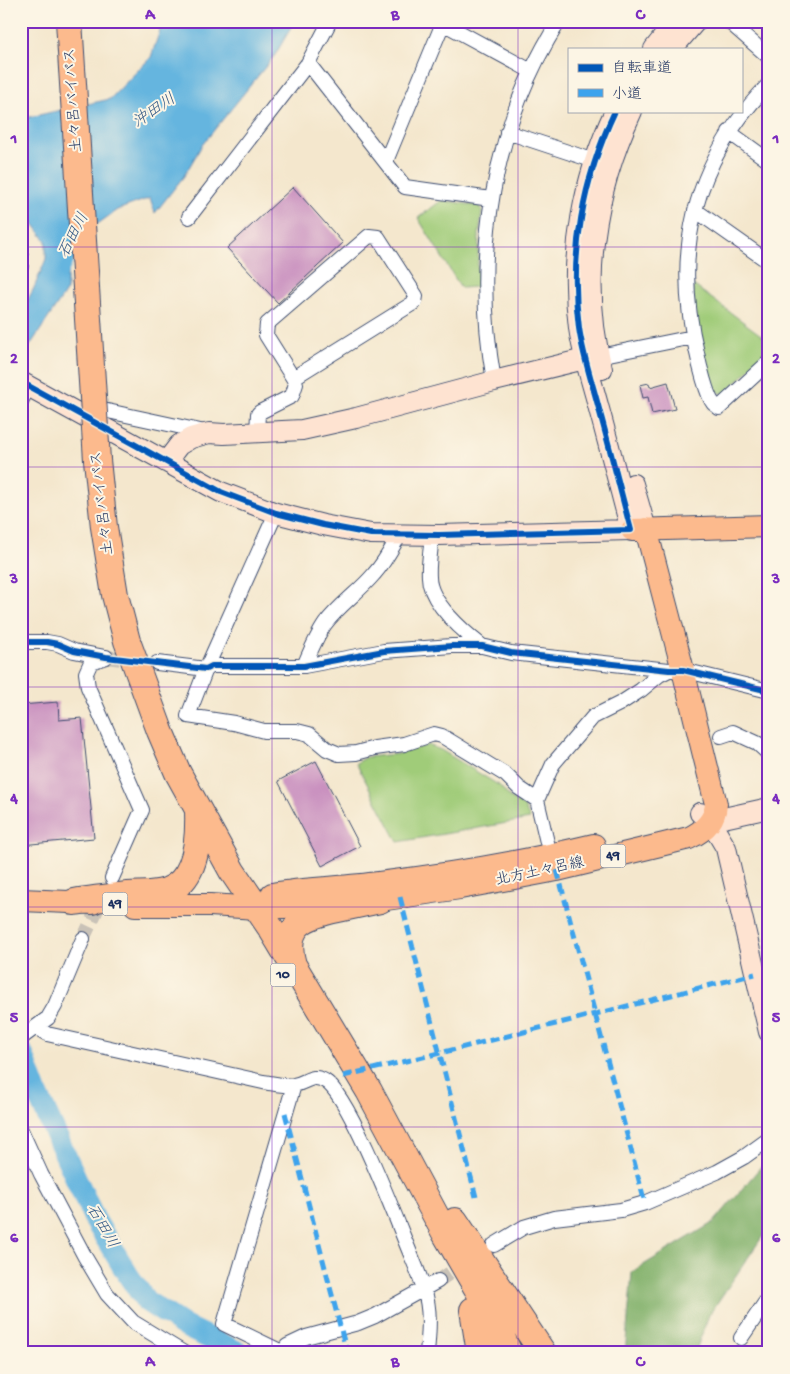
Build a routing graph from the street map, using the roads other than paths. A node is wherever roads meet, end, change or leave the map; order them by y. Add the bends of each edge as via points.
1 (69, 21) edge
2 (330, 21) edge
3 (559, 21) edge
4 (676, 21) edge
5 (696, 21) edge
6 (728, 21) edge
7 (441, 22) edge
8 (655, 48) edge
9 (673, 48) edge
10 (769, 57) edge
11 (308, 63) junction
12 (531, 71) junction
13 (769, 84) edge
14 (615, 112) edge
15 (632, 112) edge
16 (506, 132) junction
17 (729, 132) junction
18 (769, 160) edge
19 (386, 161) junction
20 (595, 161) junction
21 (491, 199) junction
22 (695, 210) junction
23 (189, 217) dead end
24 (21, 258) edge
25 (769, 262) edge
26 (21, 265) edge
27 (693, 337) junction
28 (592, 357) junction
29 (769, 362) edge
30 (293, 378) junction
31 (494, 381) junction
32 (24, 390) edge
33 (50, 397) junction
34 (257, 432) junction
35 (208, 433) junction
36 (166, 462) junction
37 (276, 513) junction
38 (769, 526) edge
39 (638, 530) junction
40 (400, 534) junction
41 (432, 535) junction
42 (21, 642) edge
43 (482, 646) junction
44 (157, 663) dead end
45 (304, 666) junction
46 (206, 669) junction
47 (676, 670) junction
48 (769, 691) edge
49 (721, 736) dead end
50 (769, 754) edge
51 (537, 800) junction
52 (769, 808) edge
53 (198, 811) junction
54 (705, 817) junction
55 (554, 863) junction
56 (112, 878) dead end
57 (21, 900) edge
58 (380, 900) junction
59 (74, 902) junction
60 (249, 903) junction
61 (83, 939) tunnel mouth
62 (294, 966) junction
63 (762, 972) edge
64 (35, 1029) junction
65 (769, 1032) edge
66 (21, 1038) edge
67 (294, 1085) junction
68 (370, 1091) junction
69 (21, 1130) edge
70 (769, 1139) edge
71 (494, 1245) dead end
72 (438, 1280) tunnel mouth
73 (424, 1289) junction
74 (769, 1297) edge
75 (481, 1309) junction
76 (742, 1338) dead end
77 (184, 1353) edge
78 (284, 1353) edge
79 (427, 1353) edge
80 (480, 1353) edge
81 (491, 1353) edge
82 (508, 1353) edge
83 (520, 1353) edge
84 (543, 1353) edge

1 - 53 highway, 土々呂バイパス / 10, bridge via 97,460 115,594 127,641 160,731
2 - 11 street
3 - 12 street
4 - 8 street
5 - 9 street
6 - 10 street
7 - 12 street
7 - 19 street
11 - 19 street
11 - 23 street
12 - 16 street
13 - 17 street
14 - 20 street
15 - 28 street via 610,165 595,226 591,260
16 - 20 street
16 - 21 street
17 - 18 street
17 - 22 street via 706,176
19 - 21 street via 405,187
20 - 28 street via 579,225 576,259 579,320
21 - 31 street via 484,264 486,333
22 - 25 street
22 - 27 street via 687,277
24 - 26 street
27 - 28 street
27 - 29 street via 710,397 719,408
28 - 31 street
28 - 39 street
30 - 30 street via 415,302 416,296 378,237 369,236 267,324 266,335
30 - 34 street via 296,384 292,396 258,414
31 - 34 street via 302,430
32 - 33 street
33 - 35 street
33 - 36 street
34 - 35 street
35 - 36 street via 179,445
36 - 37 street via 221,492
37 - 40 street via 370,534
37 - 46 street
38 - 39 main road
39 - 41 street
39 - 47 main road
40 - 41 street
40 - 45 street via 374,574 325,624
41 - 43 street via 428,579 432,591 452,620
42 - 56 street via 47,642 106,657 92,662 86,673 88,687 142,810
43 - 45 street via 384,652
43 - 47 street via 511,653
44 - 46 street
45 - 46 street via 212,666
46 - 51 street via 188,716 264,730 303,732 339,754 404,744 434,734 506,775
47 - 48 street
47 - 51 street via 659,675 621,703 593,717 553,764
47 - 54 main road via 716,804 715,810
49 - 50 street via 733,732 757,743
51 - 55 street
52 - 54 street
53 - 59 highway via 198,837 192,862 188,874 174,888 154,894
53 - 60 highway, 土々呂バイパス / 10
54 - 55 main road, 北方土々呂線 / 49 via 703,831 689,838
54 - 63 street via 726,848
55 - 58 main road, 北方土々呂線 / 49 via 460,888
55 - 60 main road, 北方土々呂線 / 49 via 283,892
57 - 59 main road, 北方土々呂線 / 49
58 - 60 main road, 北方土々呂線 / 49 via 284,907
58 - 62 highway via 317,914 300,922 291,936
59 - 60 main road, 北方土々呂線 / 49 via 133,905
60 - 62 highway, 土々呂バイパス / 10
60 - 75 highway, 土々呂バイパス / 10 via 260,938 396,1168 432,1239
61 - 64 street via 55,1006 48,1018
62 - 68 highway, 土々呂バイパス / 10
63 - 65 street
64 - 66 street
64 - 67 street via 75,1041 263,1082
67 - 73 street via 318,1077 330,1083 336,1091 382,1184
67 - 78 street via 224,1324
68 - 75 highway via 457,1255
68 - 84 highway
69 - 77 street via 107,1294 133,1322
70 - 71 street via 717,1172 645,1203 620,1210 554,1218 524,1227
72 - 73 street
73 - 78 street via 376,1316 306,1337 287,1346
73 - 79 street via 429,1320
74 - 76 street
75 - 80 highway
75 - 81 highway
75 - 82 highway
75 - 83 highway

